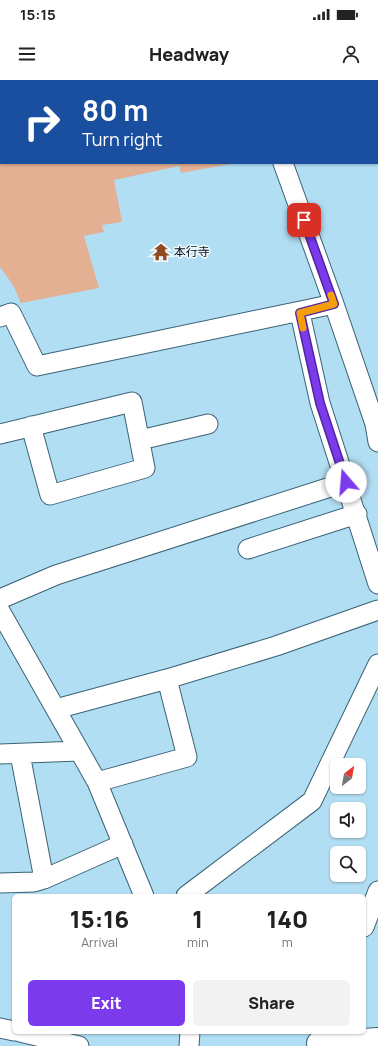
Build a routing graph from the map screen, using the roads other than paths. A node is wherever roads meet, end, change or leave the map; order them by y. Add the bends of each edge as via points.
1 (283, 164) edge
2 (334, 304) junction
3 (300, 313) junction
4 (0, 317) edge
5 (208, 424) dead end
6 (31, 426) junction
7 (0, 434) edge
8 (140, 440) junction
9 (378, 442) edge
10 (346, 482) junction
11 (357, 514) junction
12 (248, 548) dead end
13 (378, 584) edge
14 (0, 599) edge
15 (378, 610) edge
16 (0, 611) edge
17 (378, 664) edge
18 (167, 679) junction
19 (56, 709) junction
20 (79, 751) junction
21 (0, 754) edge
22 (20, 754) junction
23 (97, 782) junction
24 (123, 844) junction
25 (44, 880) junction
26 (0, 883) edge
27 (378, 891) edge
28 (143, 894) edge
29 (189, 894) edge
30 (366, 922) edge
31 (0, 1028) edge
32 (12, 1031) edge
33 (28, 1034) edge
34 (190, 1034) edge
35 (319, 1040) edge
36 (378, 1040) edge
37 (79, 1046) edge
38 (189, 1046) edge

1 - 2 street
2 - 3 street
2 - 9 street via 375,424
3 - 4 street via 37,366 11,313
3 - 10 street via 320,403
5 - 8 street
6 - 7 street
6 - 8 street via 132,402
6 - 8 street via 50,494 145,468
10 - 11 street
10 - 14 street via 56,575
11 - 12 street
11 - 13 street
15 - 18 street via 276,646
16 - 19 street
17 - 29 street via 312,801
18 - 19 street
18 - 23 street via 187,757
19 - 20 street
20 - 22 street
20 - 23 street
21 - 22 street
22 - 25 street
23 - 24 street
24 - 25 street
24 - 28 street
25 - 26 street
27 - 30 street
31 - 32 street
33 - 37 street
34 - 38 street
35 - 36 main road

